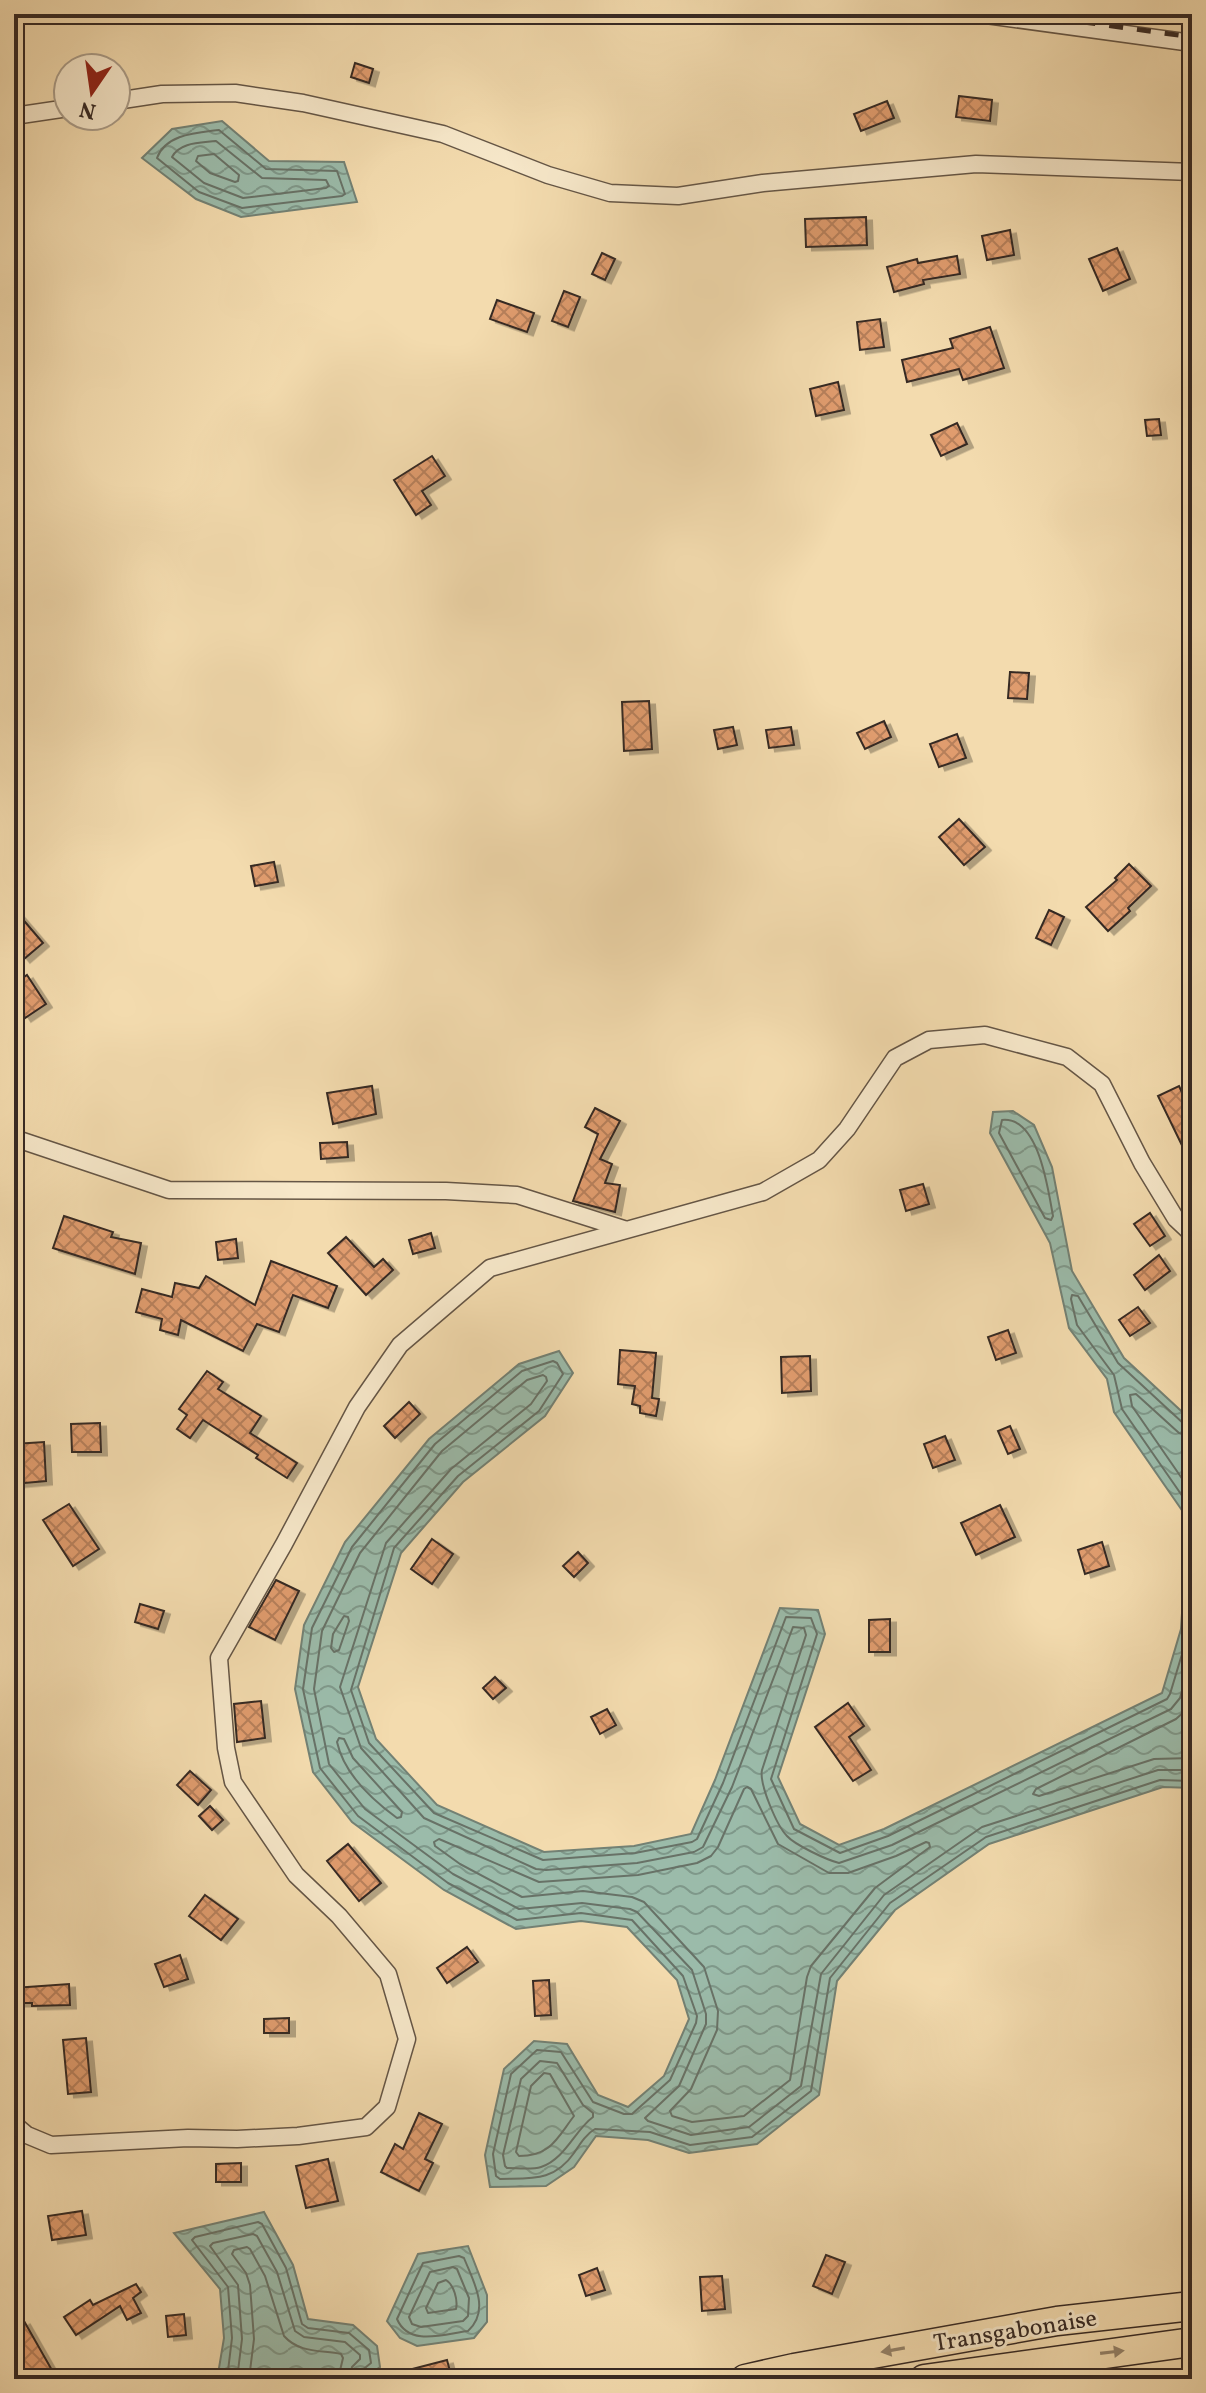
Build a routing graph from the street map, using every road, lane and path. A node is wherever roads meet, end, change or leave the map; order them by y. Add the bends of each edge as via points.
1 (979, 14) edge
2 (1192, 43) edge
3 (132, 99) edge
4 (52, 110) edge
5 (14, 116) edge
6 (1192, 172) edge
7 (14, 1138) edge
8 (625, 1229) junction
9 (1192, 1234) edge
10 (14, 2124) edge
11 (1192, 2306) edge
12 (1192, 2342) edge
13 (745, 2379) edge
14 (924, 2379) edge

1 - 2 street
3 - 6 street via 235,93 303,103 443,134 610,193 678,196 976,164
4 - 5 street
7 - 8 street via 169,1190 517,1195
8 - 9 street via 763,1192 819,1160 895,1058 929,1040 985,1035 1067,1057 1102,1084 1169,1208
8 - 10 street via 490,1268 400,1345 357,1407 219,1658 233,1782 296,1875 388,1974 407,2039 387,2107 366,2127 268,2138 51,2145
11 -> 13 highway, Transgabonaise via 1057,2321
14 -> 12 highway, Transgabonaise

